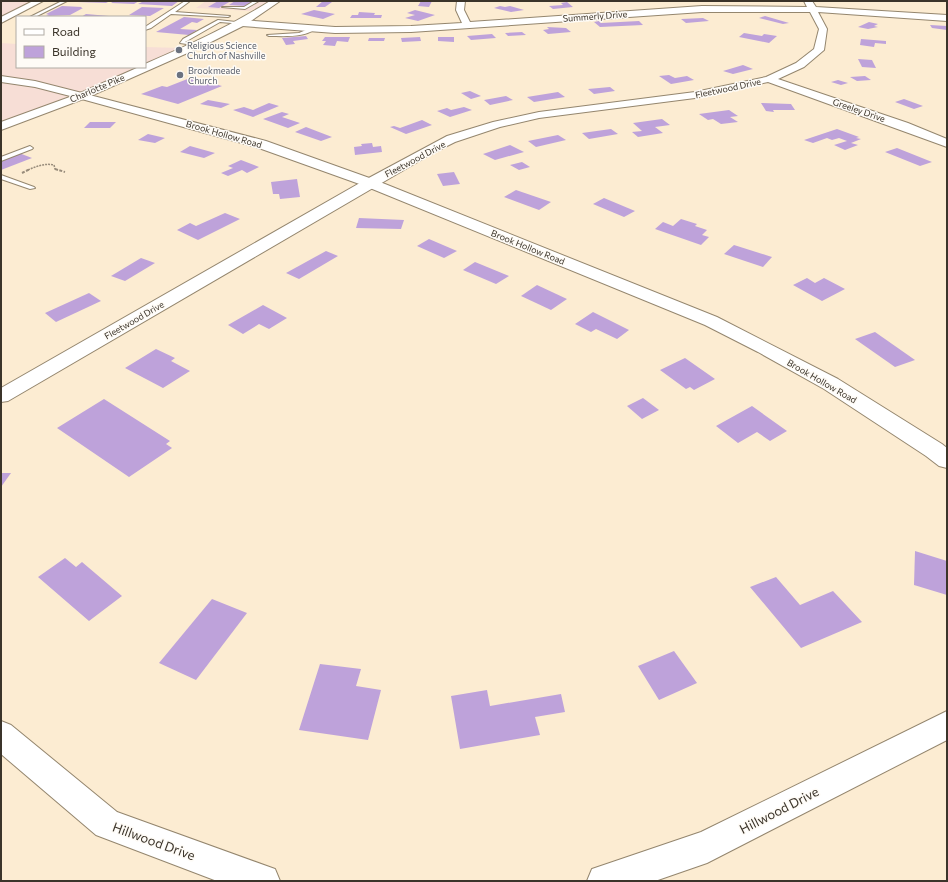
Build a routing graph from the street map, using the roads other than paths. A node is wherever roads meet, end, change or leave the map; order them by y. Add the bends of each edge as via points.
1 (9, 1) edge
2 (40, 1) edge
3 (65, 1) edge
4 (188, 1) edge
5 (232, 1) edge
6 (256, 1) edge
7 (276, 1) edge
8 (461, 1) edge
9 (3, 2) edge
10 (811, 5) edge
11 (245, 8) junction
12 (263, 10) junction
13 (170, 13) junction
14 (34, 16) edge
15 (947, 18) edge
16 (244, 19) junction
17 (1, 20) edge
18 (467, 25) junction
19 (315, 28) junction
20 (146, 29) edge
21 (269, 35) dead end
22 (198, 45) junction
23 (146, 68) edge
24 (146, 68) edge
25 (1, 79) edge
26 (769, 79) junction
27 (82, 96) junction
28 (1, 126) edge
29 (947, 143) edge
30 (30, 148) dead end
31 (1, 159) edge
32 (1, 177) edge
33 (370, 183) junction
34 (32, 188) dead end
35 (1, 396) edge
36 (947, 460) edge
37 (947, 725) edge
38 (1, 735) edge
39 (263, 881) edge
40 (604, 881) edge

1 - 9 lane
2 - 17 street
3 - 14 lane
4 - 13 lane
5 - 11 lane via 224,7
6 - 11 lane
7 - 12 street, Charlotte Pike
8 - 18 street via 460,10
10 - 15 street, Summerly Drive
10 - 18 street, Summerly Drive via 702,9
10 - 26 street, Fleetwood Drive via 823,29 819,50 800,65
11 - 12 lane
12 - 16 street, Charlotte Pike
13 - 16 lane
13 - 20 lane
16 - 19 street, Summerly Drive
16 - 22 street, Charlotte Pike
16 - 22 lane via 219,21 182,43
18 - 19 street, Summerly Drive via 404,29
19 - 21 lane via 303,34
22 - 23 street, Charlotte Pike
24 - 27 street, Charlotte Pike
25 - 27 street via 35,84
26 - 29 street, Greeley Drive
26 - 33 street, Fleetwood Drive via 695,95 539,115 497,124 429,150
27 - 28 street, Charlotte Pike
27 - 33 street, Brook Hollow Road via 261,144
30 - 31 lane
32 - 34 lane
33 - 35 street, Fleetwood Drive
33 - 36 street, Brook Hollow Road via 723,327 831,384
37 - 40 street, Hillwood Drive via 707,847
38 - 39 street, Hillwood Drive via 107,824

